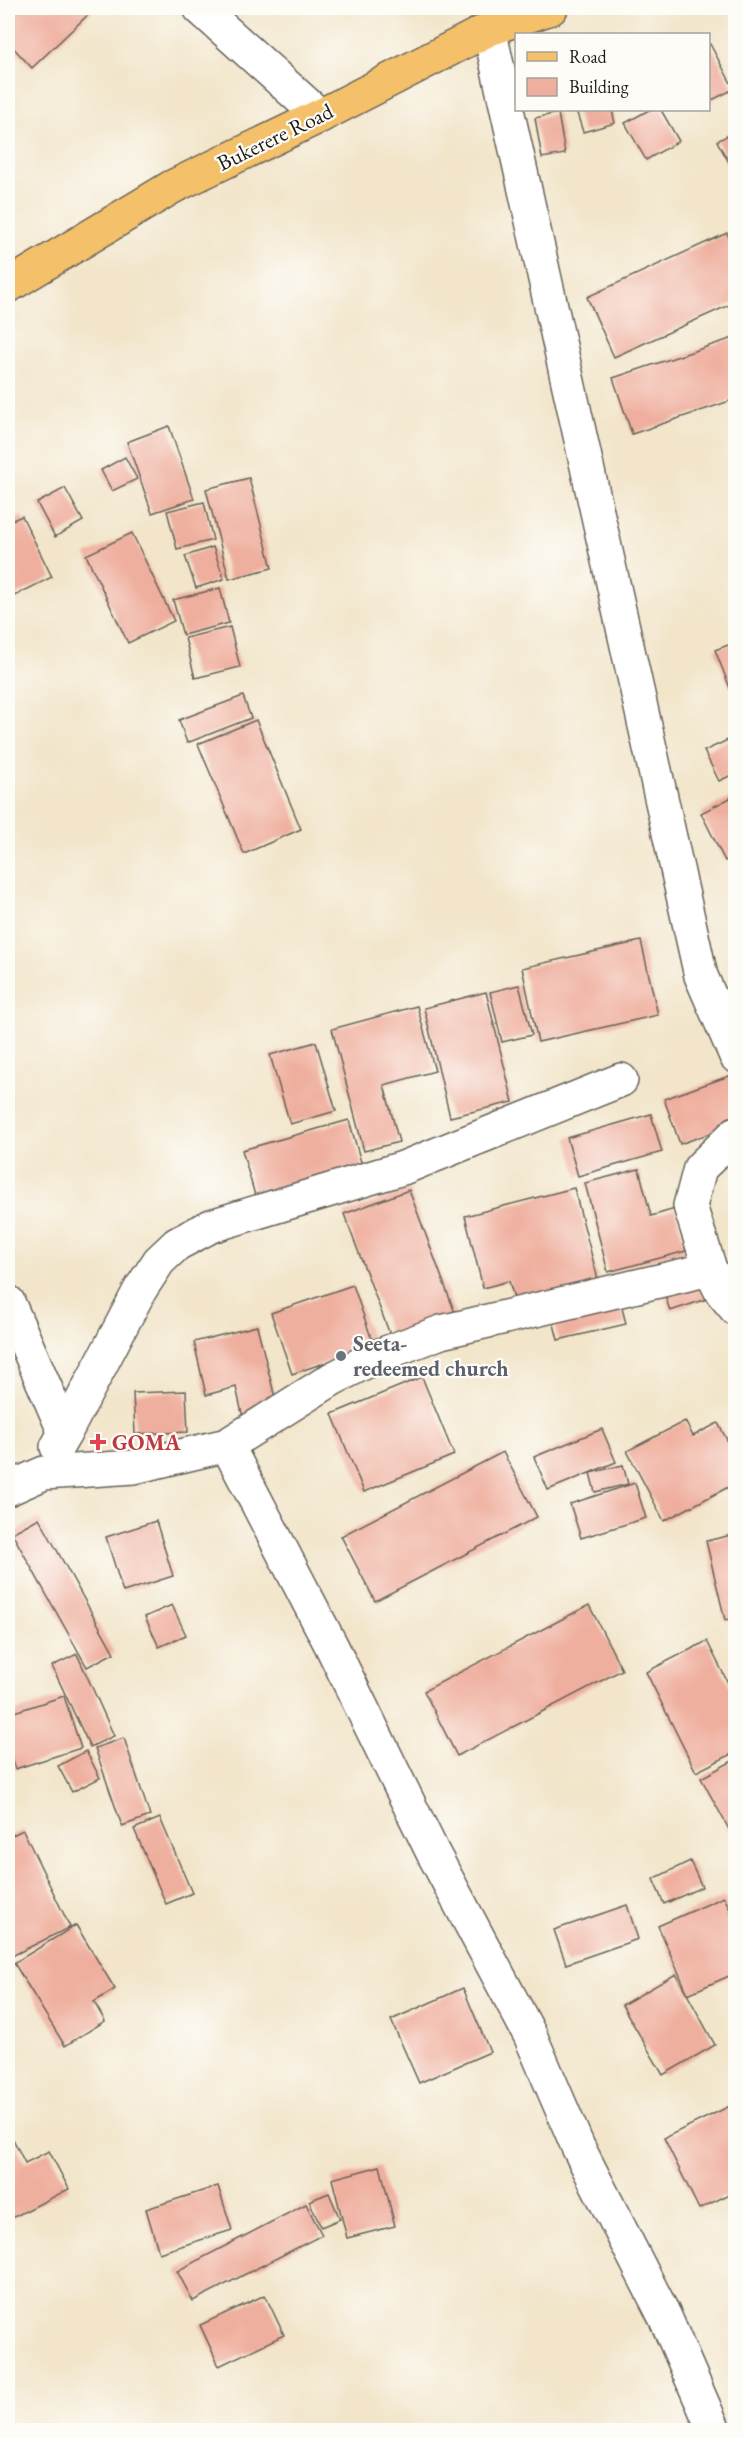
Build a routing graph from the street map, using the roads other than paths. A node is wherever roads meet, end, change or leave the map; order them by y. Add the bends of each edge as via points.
1 (200, 8) edge
2 (551, 8) edge
3 (489, 29) junction
4 (320, 116) junction
5 (8, 286) edge
6 (735, 1056) edge
7 (621, 1080) dead end
8 (735, 1133) edge
9 (711, 1269) junction
10 (8, 1302) edge
11 (735, 1308) edge
12 (65, 1433) junction
13 (227, 1445) junction
14 (44, 1473) junction
15 (8, 1489) edge
16 (714, 2430) edge

1 - 4 street
2 - 3 main road, Bukerere Road
3 - 4 main road, Bukerere Road
3 - 6 street via 701,976
4 - 5 main road, Bukerere Road via 172,187
7 - 12 street via 403,1168 211,1226 177,1244 159,1261 140,1290
8 - 9 street via 700,1168 690,1206
9 - 11 street via 721,1291
9 - 13 street via 441,1332 375,1357 332,1379
10 - 12 street
12 - 14 street
13 - 14 street via 134,1467
13 - 16 street via 433,1853 530,2035 578,2148 665,2317
14 - 15 street

